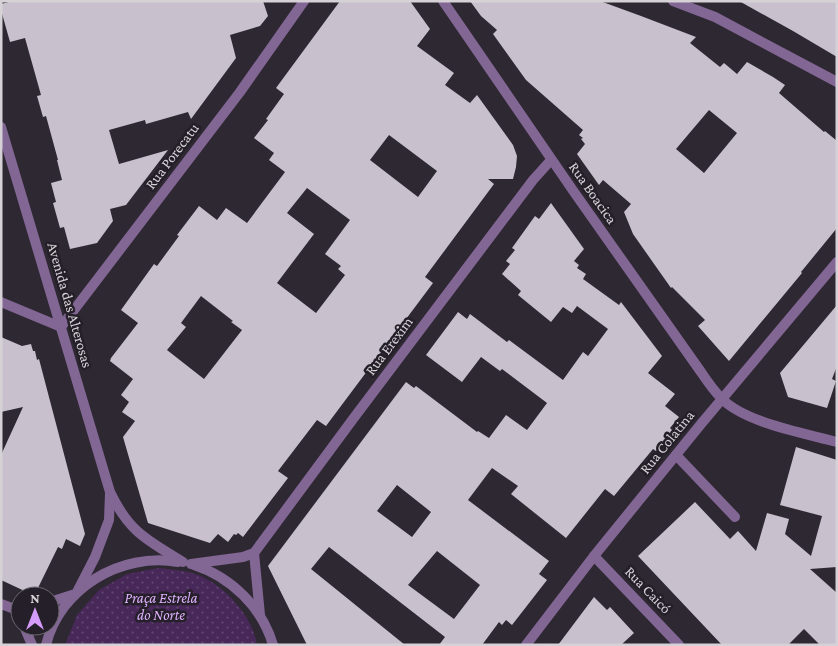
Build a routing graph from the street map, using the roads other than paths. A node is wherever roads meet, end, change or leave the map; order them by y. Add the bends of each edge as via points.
1 (304, 1) edge
2 (443, 1) edge
3 (673, 1) edge
4 (837, 82) edge
5 (1, 127) edge
6 (551, 160) junction
7 (837, 262) edge
8 (1, 302) edge
9 (61, 327) junction
10 (723, 400) junction
11 (837, 442) edge
12 (676, 455) junction
13 (110, 492) junction
14 (735, 518) dead end
15 (254, 553) junction
16 (594, 556) junction
17 (187, 564) junction
18 (77, 593) junction
19 (60, 599) edge
20 (260, 616) junction
21 (46, 645) edge
22 (273, 645) edge
23 (526, 645) edge
24 (679, 645) edge

1 - 9 street, Rua Porecatu via 240,92
2 - 6 street, Rua Boacica
3 - 4 street via 715,17
5 - 9 street, Avenida das Alterosas
6 - 10 street, Rua Boacica
6 - 15 street, Rua Erexim
7 - 10 street, Rua Colatina
8 - 9 street
9 - 13 street, Avenida das Alterosas
10 - 11 street, Rua Boacica via 767,423
10 - 12 street, Rua Colatina
12 - 14 street
12 - 16 street, Rua Colatina
13 - 17 street, Avenida das Alterosas via 118,510 134,529
13 - 18 street, Avenida das Alterosas via 108,520
15 - 17 street
15 - 20 street
16 - 23 street, Rua Colatina
16 - 24 street, Rua Caicó
17 - 18 street via 167,560 128,564 93,580
17 - 20 street via 222,578 238,590
18 - 19 street
18 - 21 street via 54,623
20 - 22 street

